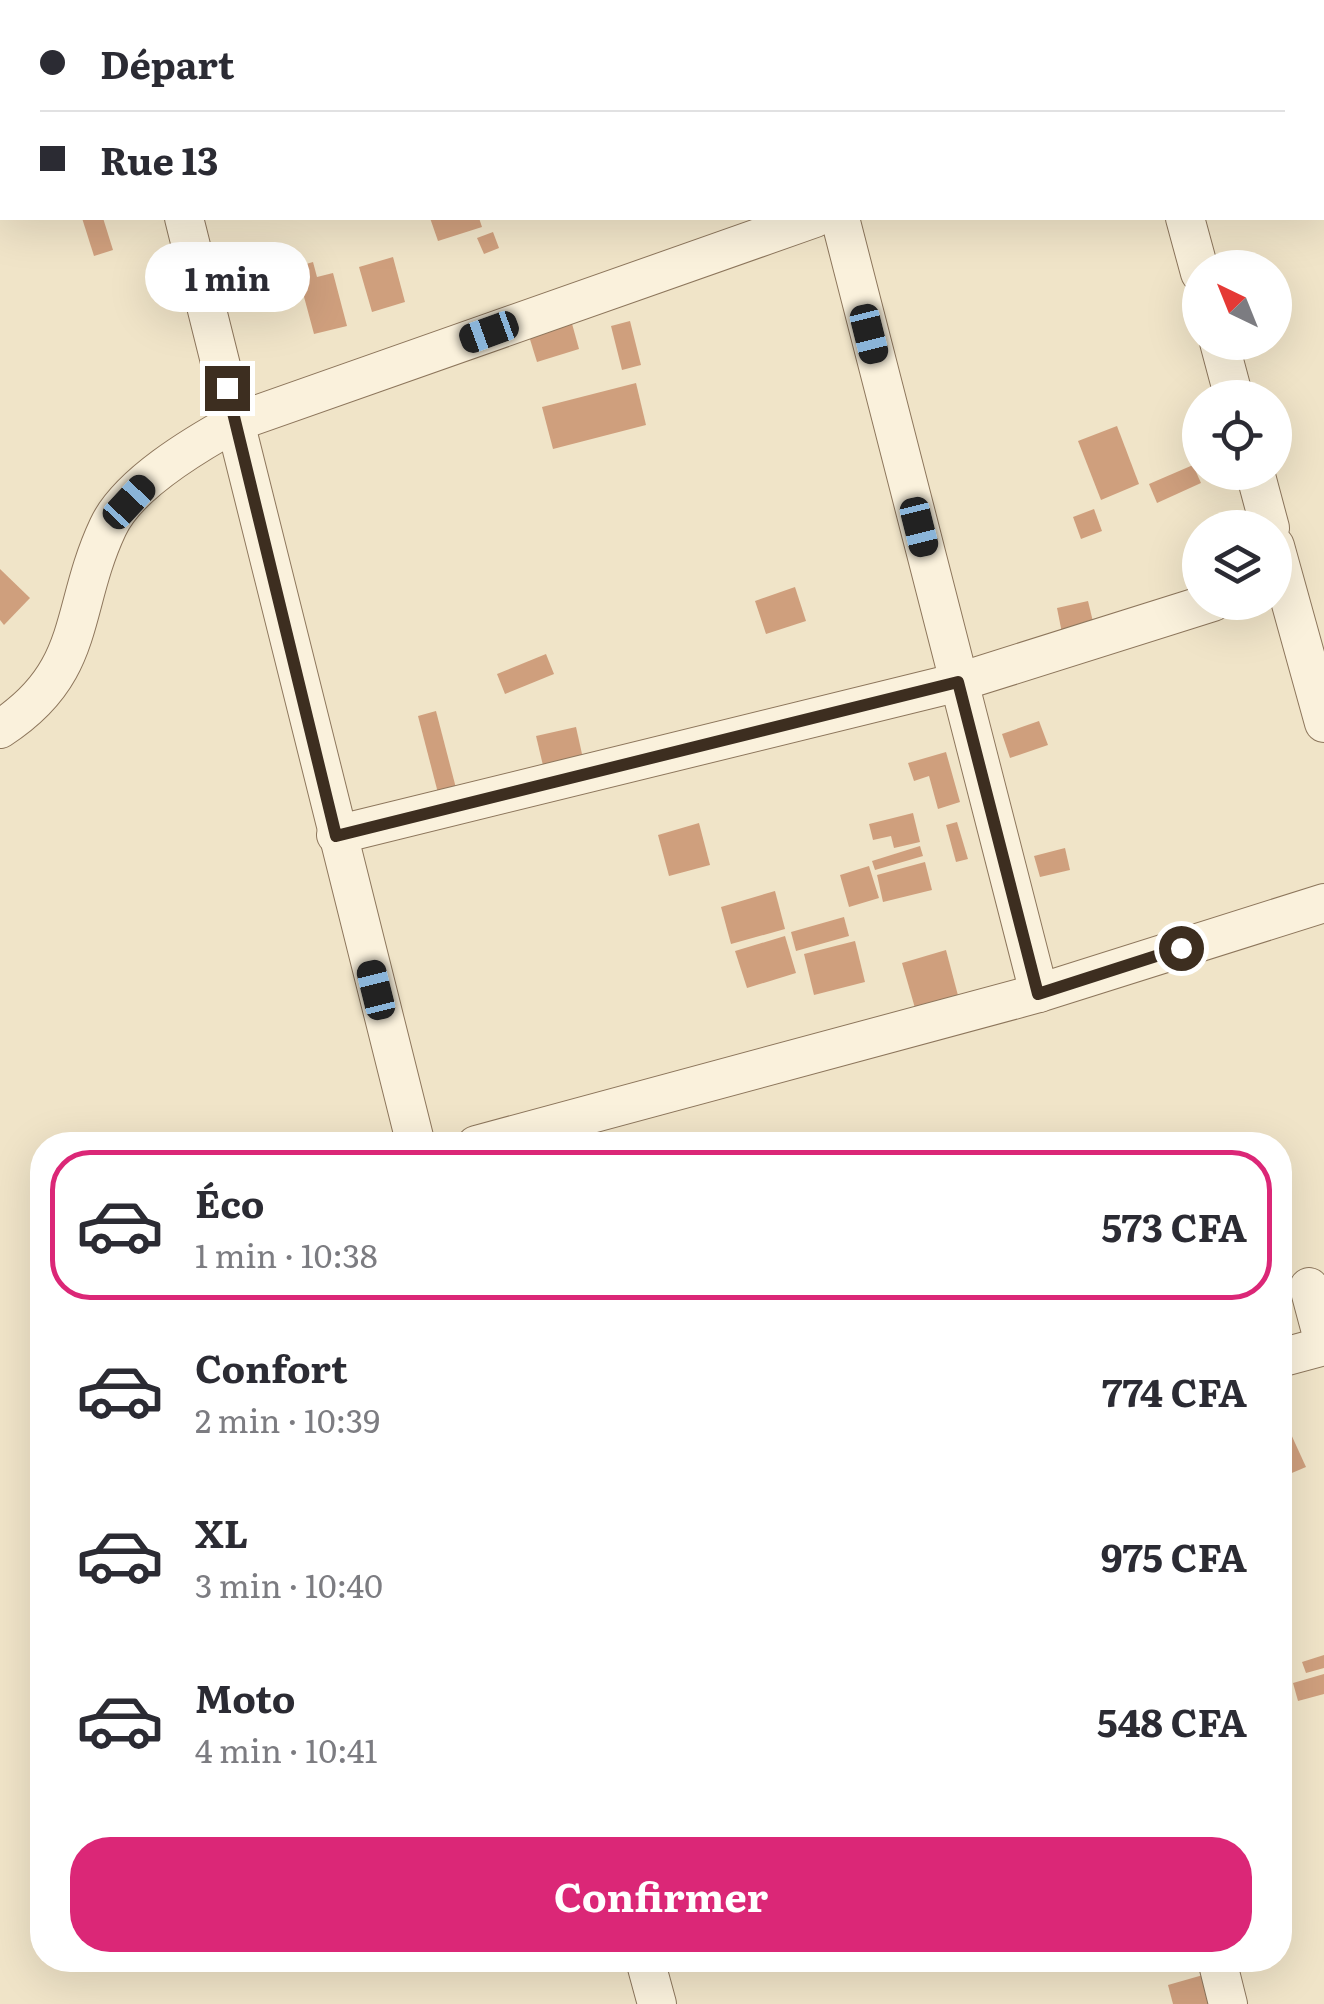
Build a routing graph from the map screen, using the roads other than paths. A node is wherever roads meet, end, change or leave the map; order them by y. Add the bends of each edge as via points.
1 (185, 220) edge
2 (809, 220) edge
3 (841, 220) edge
4 (1186, 220) edge
5 (1194, 250) edge
6 (236, 422) junction
7 (1182, 612) edge
8 (1292, 617) edge
9 (958, 682) junction
10 (1324, 723) edge
11 (0, 730) edge
12 (336, 836) junction
13 (1324, 903) edge
14 (1038, 994) junction
15 (413, 1132) edge
16 (524, 1132) edge
17 (1309, 1287) dead end
18 (1324, 1344) edge
19 (1292, 1354) edge
20 (648, 1972) edge
21 (1220, 1972) edge
22 (657, 2004) edge
23 (1228, 2004) edge

1 - 6 street
2 - 6 street
3 - 9 street
4 - 5 street
6 - 11 street via 170,458 108,524 60,676
6 - 12 street
7 - 9 street
8 - 10 street
9 - 12 street
9 - 14 street
12 - 15 street
13 - 14 street
14 - 16 street
17 - 18 street
18 - 19 street
20 - 22 street
21 - 23 street

